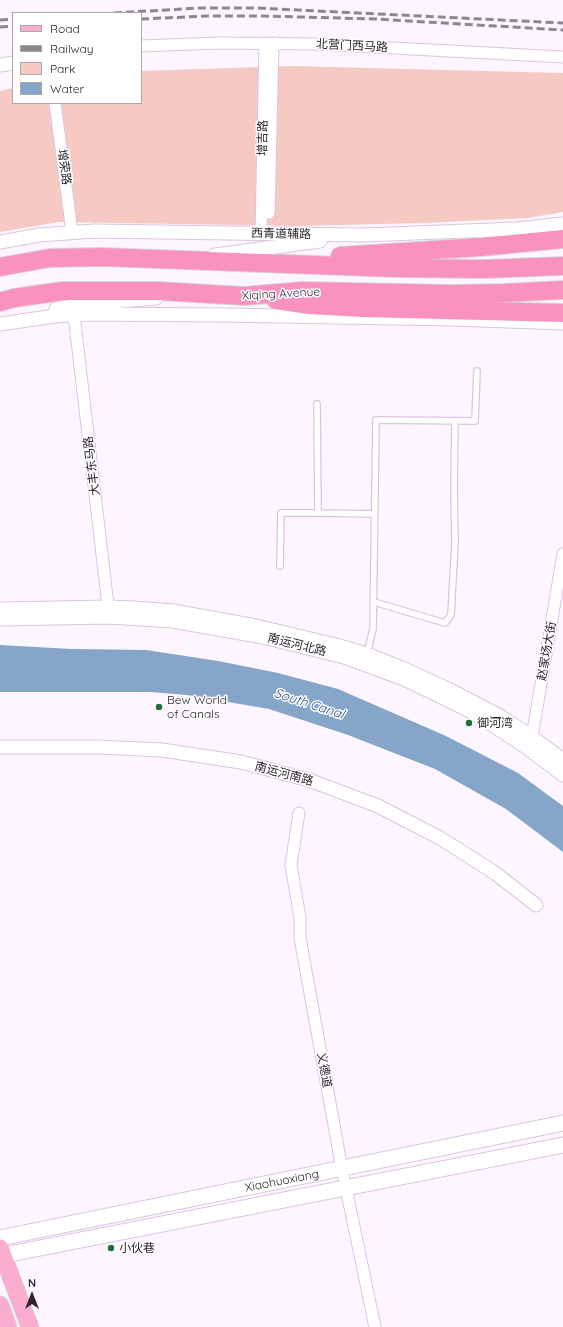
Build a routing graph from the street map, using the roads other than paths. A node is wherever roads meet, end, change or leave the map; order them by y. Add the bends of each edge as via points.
1 (269, 43) junction
2 (142, 46) edge
3 (563, 57) edge
4 (12, 64) edge
5 (0, 66) edge
6 (55, 104) edge
7 (563, 224) edge
8 (72, 232) junction
9 (265, 233) junction
10 (364, 235) junction
11 (563, 239) edge
12 (0, 242) edge
13 (182, 259) junction
14 (255, 262) junction
15 (563, 266) edge
16 (0, 267) edge
17 (563, 290) edge
18 (200, 294) junction
19 (245, 296) junction
20 (0, 302) edge
21 (563, 312) edge
22 (74, 315) junction
23 (0, 323) edge
24 (563, 323) edge
25 (477, 371) dead end
26 (318, 404) dead end
27 (454, 421) junction
28 (318, 513) junction
29 (375, 514) junction
30 (563, 554) edge
31 (280, 566) dead end
32 (374, 602) junction
33 (0, 609) edge
34 (109, 612) junction
35 (0, 619) edge
36 (366, 659) junction
37 (529, 742) junction
38 (0, 746) edge
39 (563, 760) edge
40 (563, 775) edge
41 (299, 812) dead end
42 (536, 905) dead end
43 (563, 1123) edge
44 (563, 1145) edge
45 (342, 1169) junction
46 (347, 1188) junction
47 (0, 1238) edge
48 (1, 1254) edge
49 (0, 1305) edge
50 (8, 1327) edge
51 (30, 1327) edge
52 (375, 1327) edge

1 - 2 street, 北营门西马路
1 - 3 street, 北营门西马路
1 - 9 street, 增吉路
4 - 5 street
6 - 8 street, 增荣路
7 - 10 street, 西青道辅路 via 517,229
8 - 9 street, 西青道辅路
8 - 12 street, 西青道辅路
9 - 10 street, 西青道辅路
10 - 13 street
11 - 14 highway
13 - 14 highway
13 - 16 highway via 50,258
14 - 15 highway via 395,268 485,269
17 - 19 highway, Xiqing Avenue via 452,294 302,291
18 - 19 highway, Xiqing Avenue
18 - 20 highway, Xiqing Avenue via 158,291 63,291
18 - 23 street via 50,309
19 - 21 highway via 309,305
22 - 23 street
22 - 24 street
22 - 34 street, 大丰东马路
25 - 27 lane via 475,421
26 - 28 lane
27 - 29 lane via 376,420
27 - 32 lane via 455,543 451,615 445,623
28 - 29 lane
28 - 31 lane via 281,513
29 - 32 lane
30 - 37 street, 赵家场大街
32 - 36 lane via 373,629
33 - 34 street, 南运河北路
34 - 35 street, 南运河北路
34 - 36 street, 南运河北路 via 232,630 344,657
36 - 37 street, 南运河北路
37 - 39 street, 南运河北路
37 - 40 street, 南运河北路
38 - 42 street, 南运河南路 via 162,750 241,762 309,780 378,806 440,838 495,873
41 - 45 street, 义德道 via 291,865 300,918 300,938
43 - 45 main road, Xiaohuoxiang
44 - 46 main road, Xiaohuoxiang
45 - 46 street, 义德道
45 - 47 main road, Xiaohuoxiang
46 - 48 main road, Xiaohuoxiang
46 - 52 street, 义德道
48 - 51 main road
49 - 50 main road

